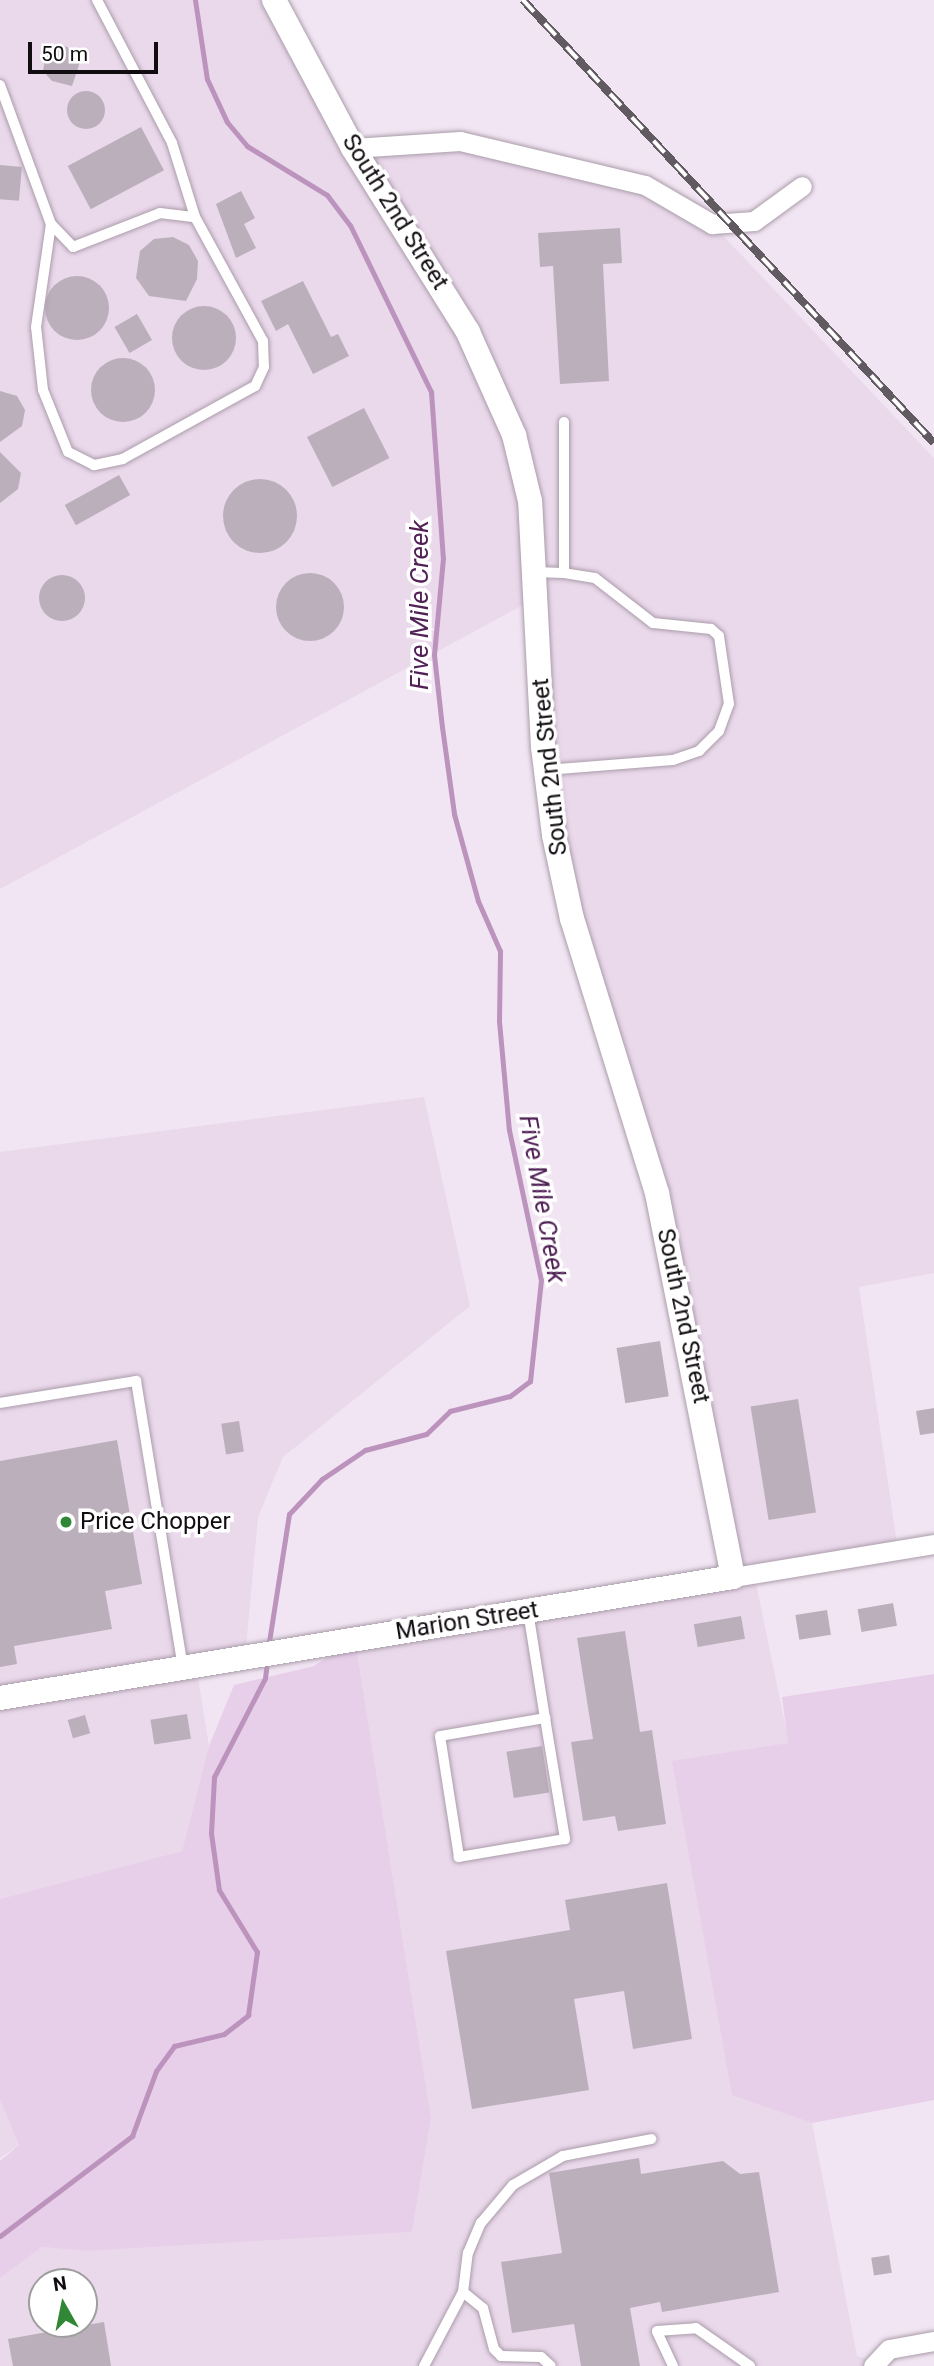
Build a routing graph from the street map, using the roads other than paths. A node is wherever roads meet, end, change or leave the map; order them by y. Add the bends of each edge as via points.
1 (97, 0) edge
2 (274, 0) edge
3 (0, 85) edge
4 (353, 148) junction
5 (802, 186) dead end
6 (195, 217) junction
7 (51, 224) junction
8 (564, 422) dead end
9 (534, 572) junction
10 (564, 573) junction
11 (546, 770) junction
12 (0, 1403) edge
13 (934, 1544) edge
14 (733, 1577) junction
15 (528, 1611) junction
16 (183, 1668) junction
17 (0, 1698) edge
18 (545, 1718) junction
19 (651, 2139) dead end
20 (463, 2292) junction
21 (934, 2341) edge
22 (876, 2360) edge
23 (424, 2366) edge
24 (551, 2366) edge
25 (673, 2366) edge
26 (750, 2366) edge

1 - 6 lane via 172,143
2 - 4 street, South 2nd Street
3 - 7 lane
4 - 5 street via 460,141 645,185 723,225 754,221
4 - 9 street, South 2nd Street via 468,332 492,381 514,435 530,501
6 - 7 lane via 160,213 73,247
6 - 7 lane via 263,341 264,367 255,386 123,459 94,465 68,452 43,390 36,327
8 - 10 lane
9 - 10 lane
9 - 11 street, South 2nd Street
10 - 11 lane via 595,578 653,623 712,629 719,636 729,704 719,731 699,751 673,760
11 - 14 street, South 2nd Street via 572,919 657,1193
12 - 16 lane via 136,1381
13 - 14 street, Marion Street
14 - 15 street, Marion Street
15 - 16 street, Marion Street
15 - 18 lane
16 - 17 street, Marion Street
18 - 18 lane via 565,1839 459,1857 440,1736
19 - 20 lane via 563,2155 513,2185 481,2223 468,2253
20 - 23 lane
20 - 24 lane via 483,2308 494,2349 501,2356 541,2357
21 - 22 street
25 - 26 lane via 657,2331 696,2328

